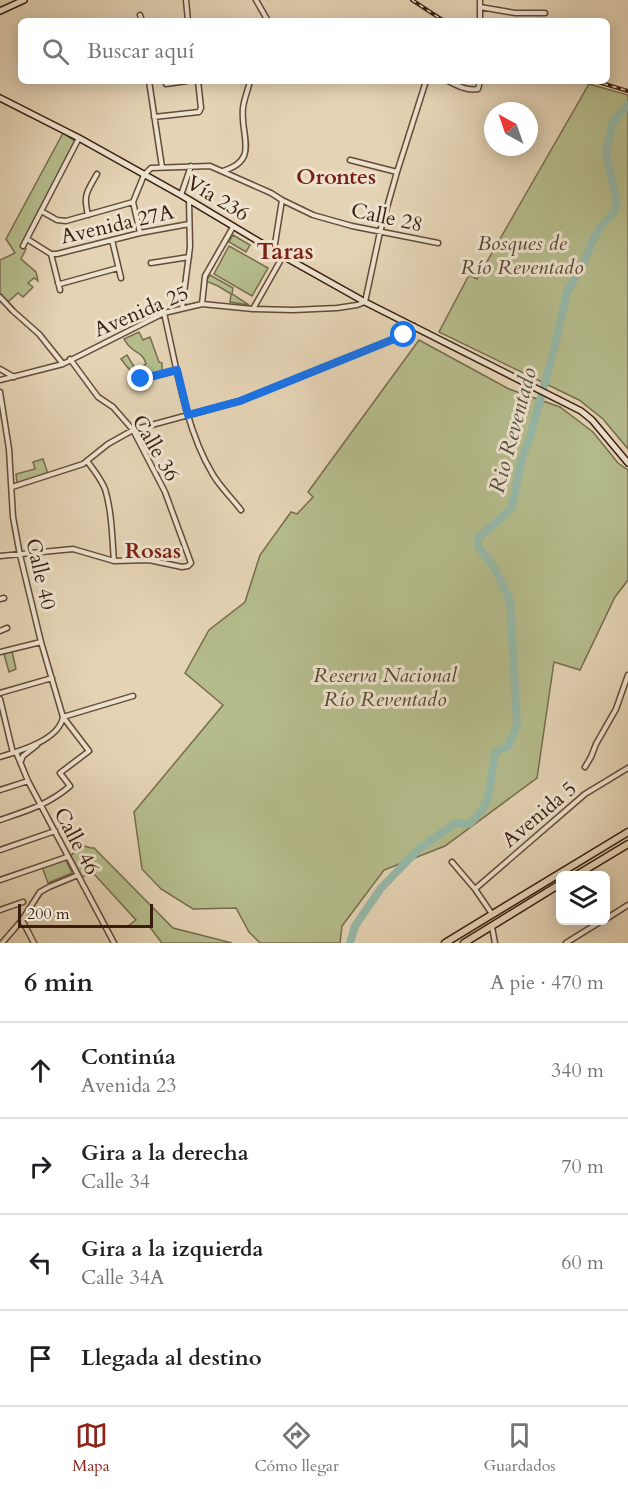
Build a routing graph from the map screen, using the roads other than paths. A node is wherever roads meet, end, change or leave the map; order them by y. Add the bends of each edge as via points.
1 (24, 0) edge
2 (186, 0) edge
3 (256, 0) edge
4 (480, 0) edge
5 (480, 7) junction
6 (0, 11) edge
7 (545, 13) dead end
8 (140, 15) dead end
9 (141, 18) edge
10 (188, 18) edge
11 (265, 18) edge
12 (480, 18) edge
13 (149, 84) edge
14 (198, 84) edge
15 (249, 84) edge
16 (425, 84) edge
17 (453, 84) edge
18 (479, 84) edge
19 (0, 98) edge
20 (154, 117) junction
21 (79, 138) junction
22 (350, 160) dead end
23 (191, 166) junction
24 (162, 167) junction
25 (222, 171) junction
26 (397, 172) junction
27 (97, 174) dead end
28 (144, 175) junction
29 (181, 195) junction
30 (189, 200) junction
31 (282, 200) junction
32 (133, 202) junction
33 (41, 211) junction
34 (88, 215) junction
35 (189, 224) junction
36 (233, 227) junction
37 (140, 232) junction
38 (380, 232) junction
39 (27, 239) junction
40 (112, 240) junction
41 (438, 243) dead end
42 (23, 246) dead end
43 (274, 250) junction
44 (51, 254) junction
45 (283, 256) junction
46 (189, 257) junction
47 (151, 263) dead end
48 (118, 268) junction
49 (122, 278) dead end
50 (58, 283) junction
51 (60, 290) dead end
52 (0, 297) edge
53 (366, 302) junction
54 (202, 304) junction
55 (182, 308) junction
56 (254, 309) junction
57 (164, 313) junction
58 (414, 326) junction
59 (70, 359) junction
60 (63, 364) junction
61 (0, 369) edge
62 (177, 370) junction
63 (15, 377) junction
64 (0, 380) edge
65 (136, 381) dead end
66 (0, 392) edge
67 (1, 406) edge
68 (188, 415) junction
69 (133, 430) junction
70 (87, 461) junction
71 (628, 463) edge
72 (12, 487) junction
73 (241, 510) dead end
74 (20, 555) junction
75 (0, 556) edge
76 (114, 561) junction
77 (7, 628) dead end
78 (0, 631) edge
79 (42, 642) junction
80 (0, 652) edge
81 (628, 675) edge
82 (52, 678) junction
83 (0, 693) edge
84 (133, 696) dead end
85 (0, 699) edge
86 (63, 717) junction
87 (40, 743) junction
88 (15, 753) junction
89 (0, 757) edge
90 (21, 764) junction
91 (585, 767) dead end
92 (628, 768) edge
93 (28, 781) junction
94 (0, 790) edge
95 (41, 806) junction
96 (0, 820) edge
97 (55, 831) junction
98 (627, 835) edge
99 (618, 838) junction
100 (626, 845) edge
101 (0, 850) edge
102 (68, 857) junction
103 (452, 862) dead end
104 (583, 871) edge
105 (78, 875) junction
106 (0, 880) edge
107 (556, 887) edge
108 (475, 889) junction
109 (23, 902) dead end
110 (628, 905) edge
111 (0, 910) edge
112 (492, 914) junction
113 (610, 916) edge
114 (22, 920) junction
115 (596, 925) edge
116 (492, 926) junction
117 (1, 942) edge
118 (34, 943) edge
119 (114, 943) edge
120 (445, 943) edge
121 (464, 943) edge
122 (495, 943) edge
123 (566, 943) edge

1 - 6 main road
2 - 10 street
3 - 11 street
4 - 5 street
5 - 7 street
5 - 12 street
8 - 9 street
13 - 20 street
14 - 20 street via 199,112
15 - 25 street via 243,110 244,158 235,167
16 - 26 street
17 - 18 street via 468,90 478,89
19 - 21 main road, Vía 236
20 - 24 street
21 - 28 main road, Vía 236
21 - 33 street
22 - 26 street
23 - 24 street, Calle 28
23 - 25 street, Calle 28 via 210,166
23 - 29 street
24 - 28 street, Calle 28 via 151,168
25 - 31 street, Calle 28
26 - 38 street
27 - 34 street via 85,194
28 - 29 main road, Vía 236
28 - 32 street
29 - 30 main road, Vía 236
30 - 35 street
30 - 36 main road, Vía 236
31 - 38 street, Calle 28 via 313,215
31 - 43 street
32 - 34 street
32 - 37 street
33 - 34 street via 66,221
33 - 39 street
35 - 37 street, Avenida 27A
35 - 46 street
36 - 43 main road, Vía 236
36 - 54 street, Avenida 25 via 205,276
37 - 40 street, Avenida 27A
38 - 41 street, Calle 28
38 - 53 street
39 - 42 street
39 - 44 street
40 - 44 street, Avenida 27A
40 - 48 street
43 - 45 main road, Vía 236
44 - 50 street
45 - 53 main road, Vía 236
45 - 56 street
46 - 47 street
46 - 55 street
48 - 49 street
48 - 50 street
50 - 51 street
52 - 60 street via 39,334
53 - 56 street via 337,308
53 - 58 main road, Vía 236
54 - 55 street, Avenida 25
54 - 56 street
55 - 57 street, Avenida 25
57 - 59 street, Avenida 25
57 - 62 street
58 - 68 street via 404,335 240,401
58 - 71 main road, Vía 236 via 581,411
59 - 60 street, Avenida 25
59 - 69 street, Calle 36 via 98,397 113,407
60 - 63 street, Avenida 25
61 - 63 street
62 - 65 street
62 - 68 street
63 - 64 street, Avenida 25
66 - 67 street, Calle 40
67 - 72 street, Calle 40
68 - 69 street
68 - 73 street via 213,475
69 - 70 street
69 - 76 street, Calle 36 via 165,492 191,563 182,567 149,560
70 - 72 street
70 - 76 street via 104,487
72 - 74 street, Calle 40
74 - 75 street
74 - 76 street via 74,549
74 - 79 street, Calle 40
77 - 78 street
79 - 80 street
79 - 82 street, Calle 40
81 - 91 street via 616,709
82 - 83 street
82 - 86 street, Calle 40
84 - 86 street
85 - 88 street, Calle 46
86 - 87 street via 60,726
86 - 95 street, Calle 40 via 89,751 60,773 70,786
87 - 88 street
87 - 90 street via 24,756
88 - 89 street
88 - 90 street, Calle 46
90 - 93 street, Calle 46
92 - 108 street, Avenida 5 via 585,794
93 - 94 street
93 - 95 street, Calle 46
95 - 96 street
95 - 97 street, Calle 46
97 - 101 street
97 - 102 street, Calle 46
98 - 99 main road
99 - 100 main road
99 - 112 main road
100 - 104 main road
102 - 105 street, Calle 46
102 - 106 street
103 - 108 street
105 - 114 street via 40,892
105 - 119 street, Calle 46
107 - 116 main road
108 - 112 street
109 - 111 street
110 - 113 street
112 - 120 main road
114 - 117 street
114 - 118 street
115 - 123 street
116 - 121 main road
116 - 122 street

